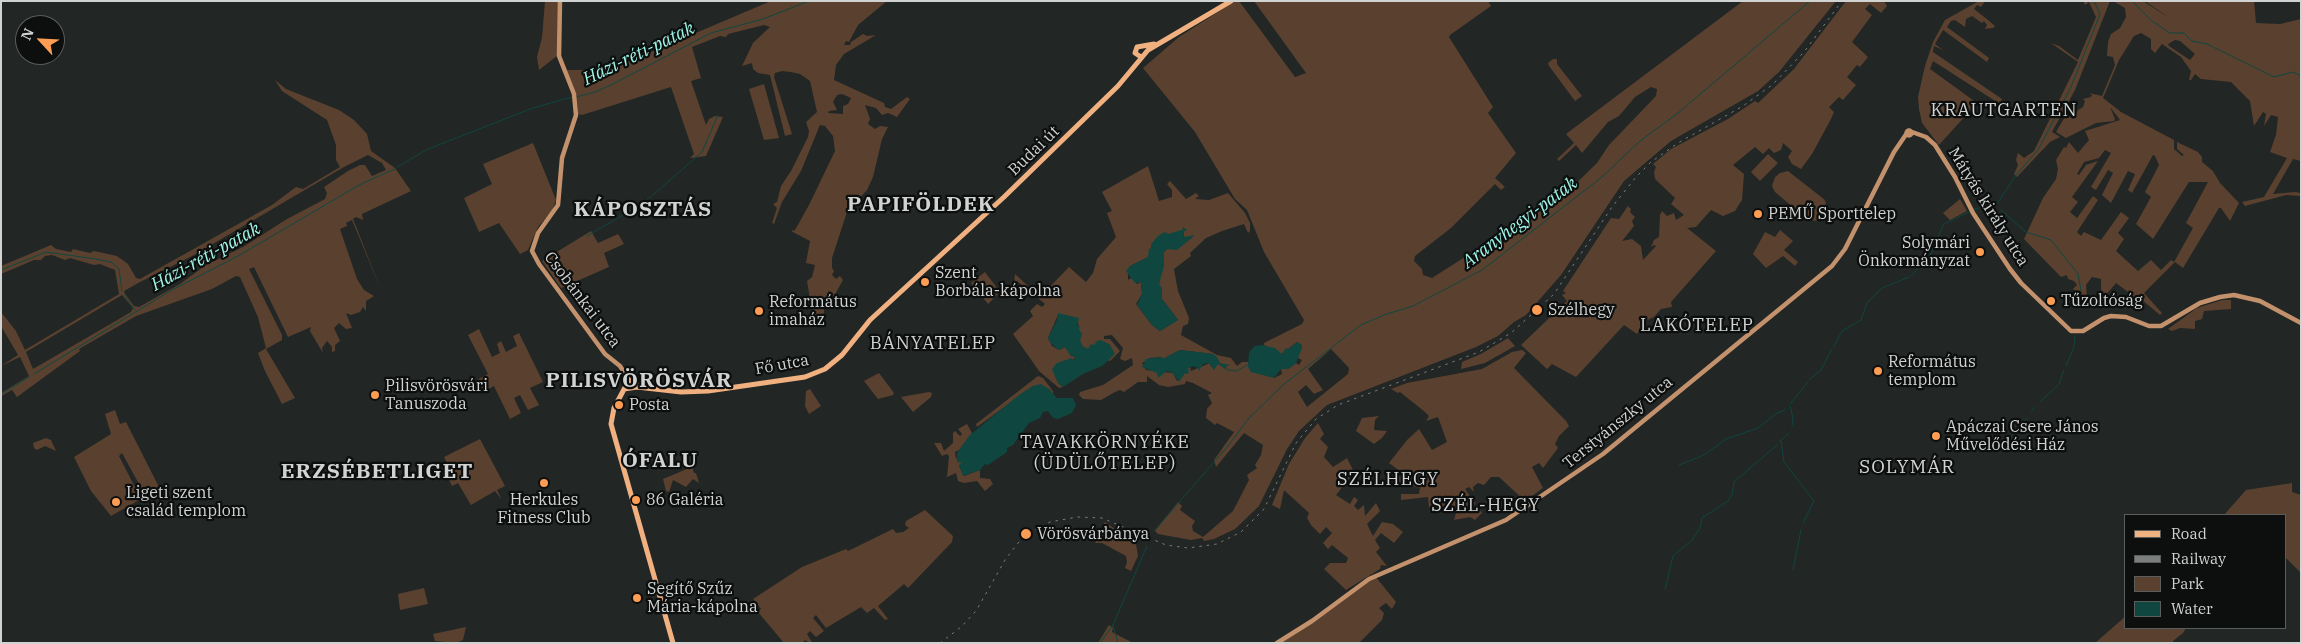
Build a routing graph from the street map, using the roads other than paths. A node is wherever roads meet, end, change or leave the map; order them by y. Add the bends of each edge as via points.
1 (560, 1) edge
2 (1231, 1) edge
3 (1145, 49) junction
4 (1139, 56) junction
5 (1910, 134) joint
6 (883, 307) joint
7 (2301, 323) edge
8 (630, 382) junction
9 (673, 643) edge
10 (1277, 643) edge

1 - 8 main road, Csobánkai utca via 559,56 574,94 576,116 562,158 558,205 538,233 532,251 605,354 620,366
2 - 3 main road via 1195,24
3 - 4 main road
3 - 4 main road via 1136,47
4 - 6 main road, Budai út via 1126,77 1004,197
5 - 7 main road, Mátyás király utca via 1928,138 1955,177 1969,207 2022,283 2066,328 2074,332 2083,331 2111,316 2128,317 2148,326 2161,326 2200,303 2234,295 2260,301
5 - 10 main road, Terstyánszky utca via 1894,152 1845,249 1829,269 1603,454 1506,520 1370,579
6 - 8 main road, Fő utca via 838,359 810,375 698,392 643,387
8 - 9 main road via 614,408 611,424

